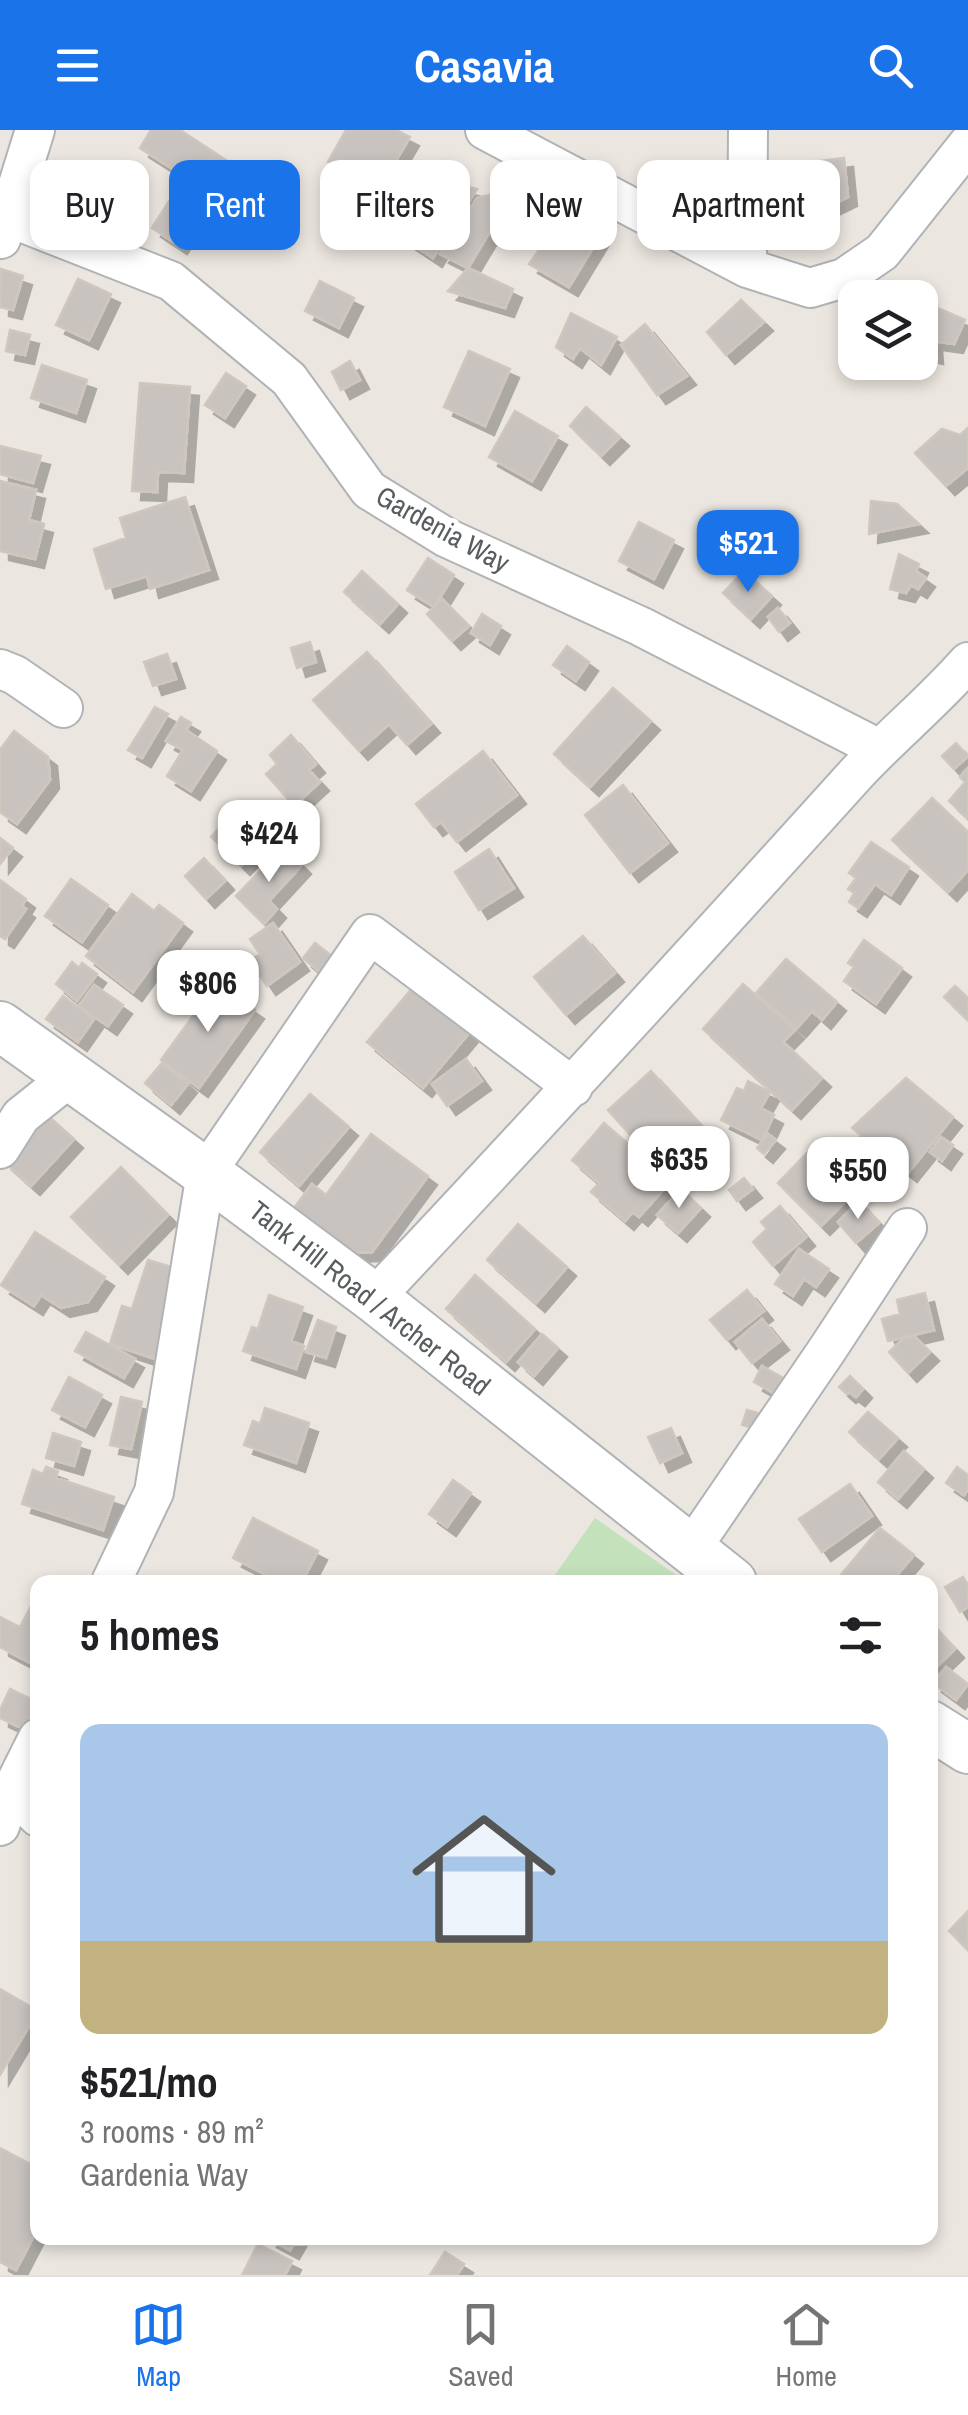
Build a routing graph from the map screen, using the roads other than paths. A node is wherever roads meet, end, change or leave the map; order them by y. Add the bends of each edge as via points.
1 (36, 130) edge
2 (485, 130) edge
3 (748, 130) edge
4 (968, 144) edge
5 (4, 229) edge
6 (747, 268) junction
7 (968, 662) edge
8 (0, 669) edge
9 (62, 708) dead end
10 (879, 749) junction
11 (0, 1026) edge
12 (70, 1077) junction
13 (572, 1087) junction
14 (0, 1149) edge
15 (206, 1173) junction
16 (907, 1228) dead end
17 (374, 1298) junction
18 (691, 1549) junction
19 (114, 1575) edge
20 (723, 1575) edge
21 (938, 1730) edge
22 (968, 1749) edge
23 (30, 1778) edge
24 (25, 1803) edge
25 (0, 1826) edge

1 - 5 street
2 - 6 street
3 - 6 street
4 - 6 street via 882,252 844,278 810,288
5 - 10 street, Gardenia Way via 170,281 289,379 369,490 447,538 640,626
7 - 10 street
8 - 9 street
10 - 13 street
11 - 12 street, Tank Hill Road / Archer Road
12 - 14 street via 22,1116
12 - 15 street, Tank Hill Road / Archer Road
13 - 15 street via 370,934
13 - 17 street
15 - 17 street, Tank Hill Road / Archer Road
15 - 19 street via 154,1492
16 - 18 street
17 - 18 street, Tank Hill Road / Archer Road
18 - 20 street, Tank Hill Road / Archer Road
21 - 22 street
23 - 24 street
24 - 25 street

